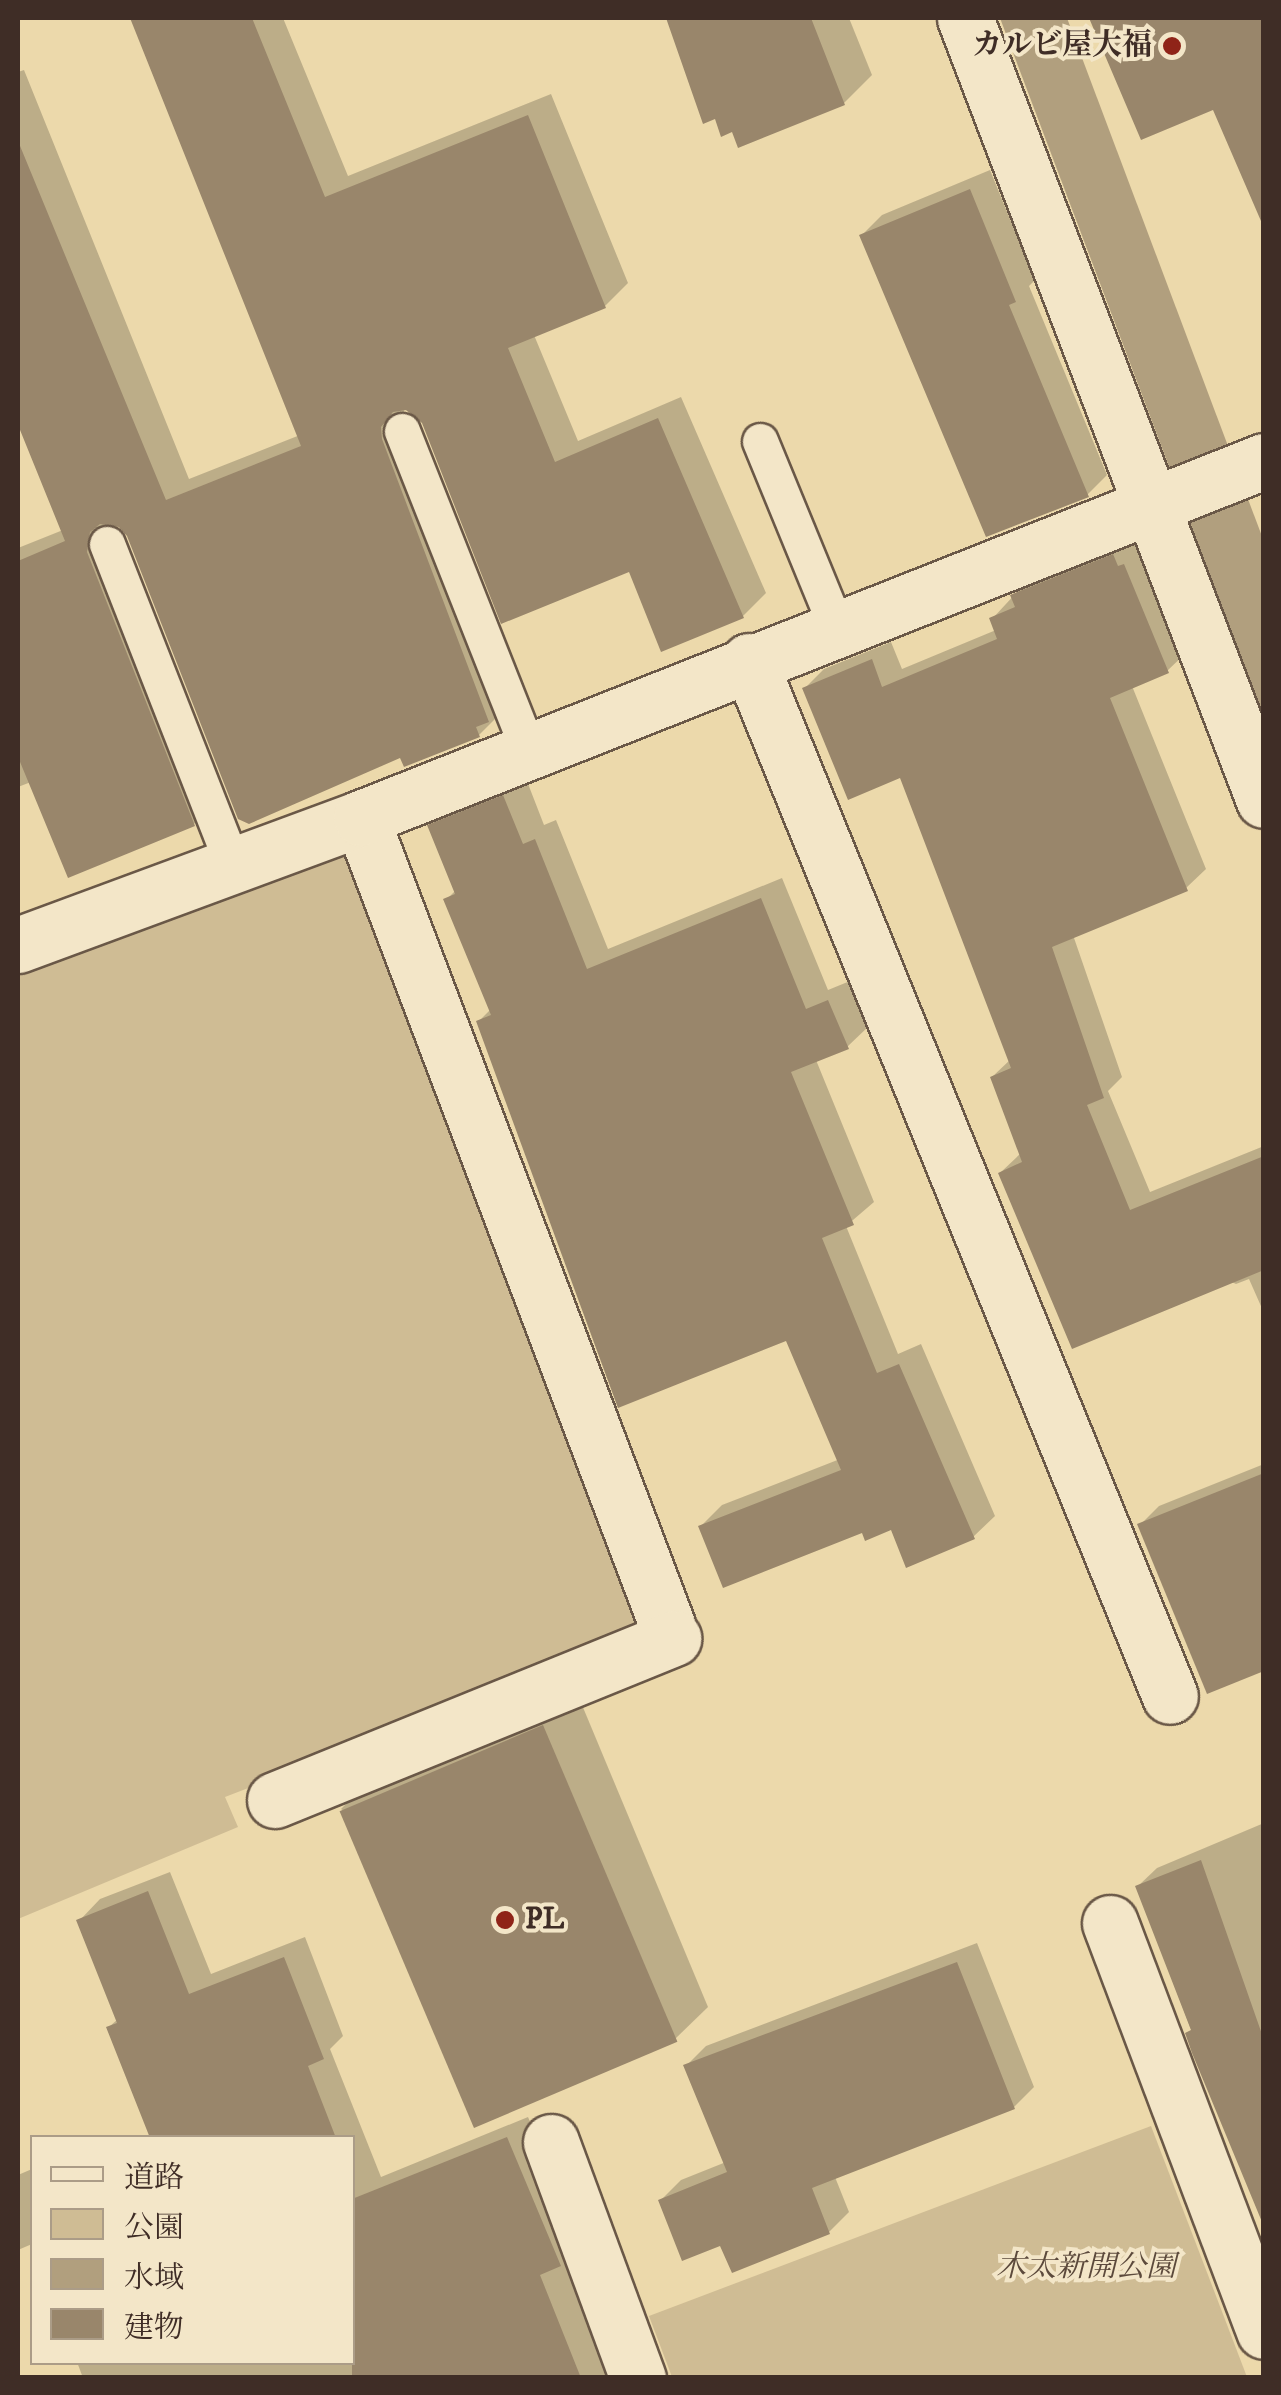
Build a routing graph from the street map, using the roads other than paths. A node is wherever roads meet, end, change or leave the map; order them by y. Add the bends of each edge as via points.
1 (965, 18) edge
2 (402, 431) dead end
3 (760, 441) dead end
4 (1254, 464) edge
5 (1151, 502) junction
6 (107, 544) dead end
7 (836, 626) junction
8 (749, 661) junction
9 (528, 750) junction
10 (1264, 800) edge
11 (361, 818) junction
12 (233, 866) junction
13 (18, 945) edge
14 (1170, 1696) dead end
15 (275, 1800) dead end
16 (1110, 1923) dead end
17 (551, 2142) dead end
18 (1264, 2331) edge
19 (638, 2378) edge

1 - 5 street
2 - 9 lane
3 - 7 lane
4 - 5 street
5 - 7 street
5 - 10 street
6 - 12 lane
7 - 8 street
8 - 9 street
8 - 14 street
9 - 11 street
11 - 12 street
11 - 15 street via 670,1632
12 - 13 street
16 - 18 street
17 - 19 street

